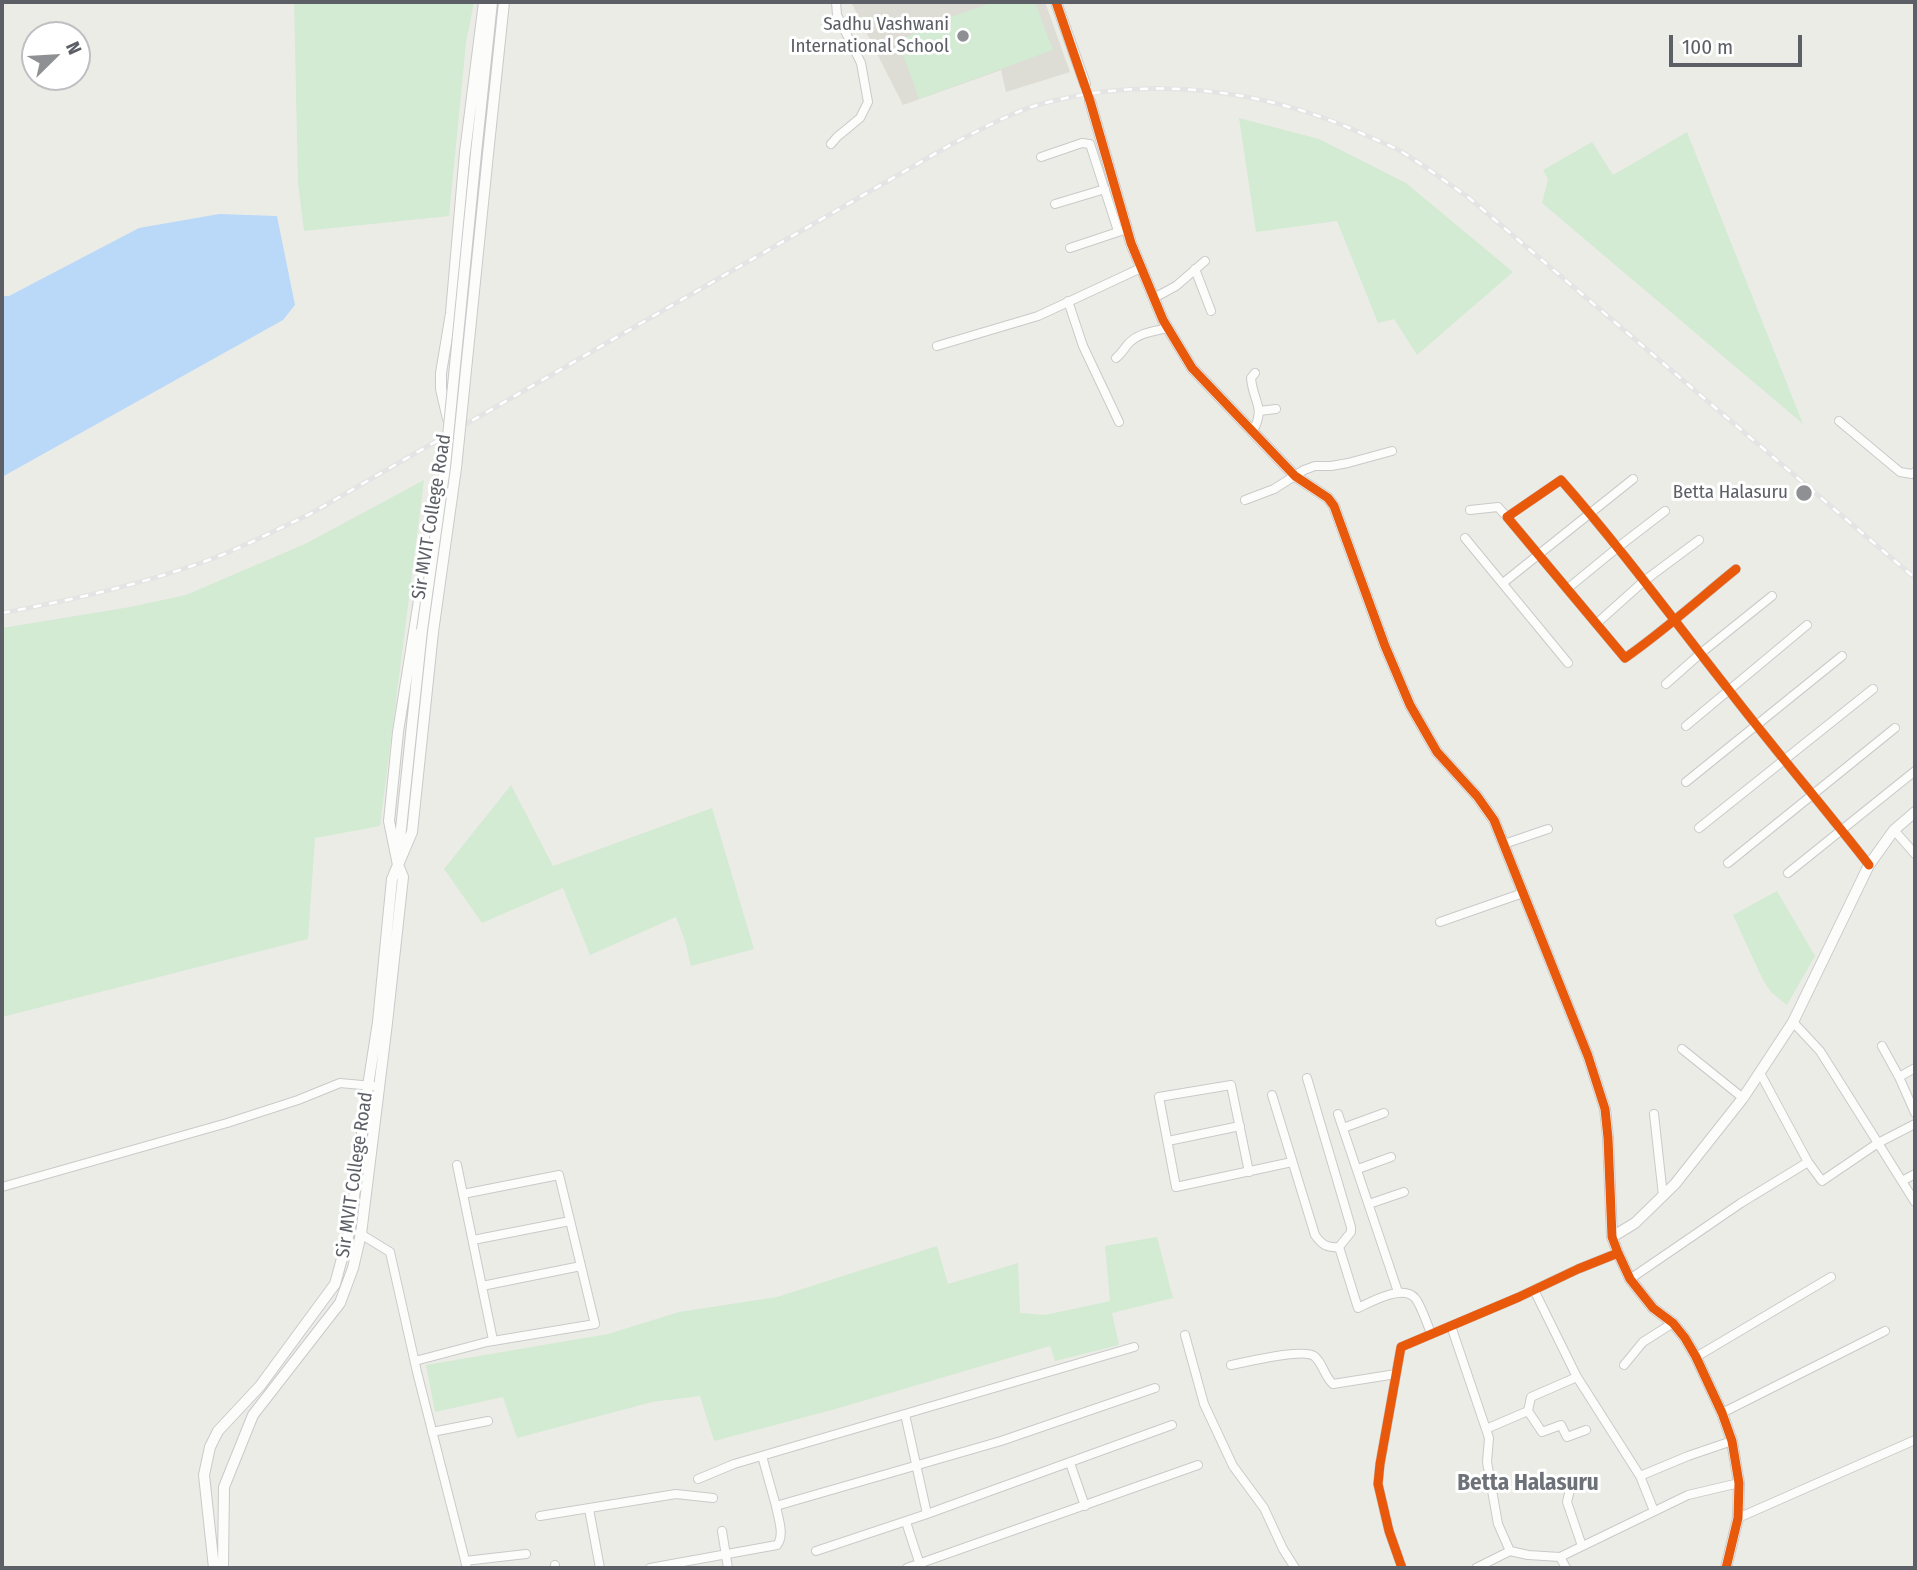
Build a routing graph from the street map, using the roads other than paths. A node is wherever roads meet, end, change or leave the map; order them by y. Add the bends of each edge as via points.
1 (484, 2) edge
2 (492, 2) edge
3 (505, 2) edge
4 (836, 2) edge
5 (1056, 2) edge
6 (1085, 84) dead end
7 (1090, 101) dead end
8 (831, 144) dead end
9 (482, 154) junction
10 (1041, 157) dead end
11 (1105, 189) junction
12 (1055, 204) dead end
13 (1123, 230) junction
14 (1070, 247) dead end
15 (1205, 261) dead end
16 (1141, 268) junction
17 (1195, 269) junction
18 (1154, 298) junction
19 (1068, 301) junction
20 (1211, 311) dead end
21 (1168, 328) junction
22 (937, 346) dead end
23 (1115, 358) dead end
24 (1255, 373) dead end
25 (1276, 409) dead end
26 (1259, 411) junction
27 (1839, 421) dead end
28 (1119, 422) dead end
29 (1253, 431) junction
30 (1392, 451) dead end
31 (1915, 472) edge
32 (1295, 477) junction
33 (1633, 479) dead end
34 (1245, 500) dead end
35 (1470, 510) dead end
36 (1665, 511) dead end
37 (1591, 514) junction
38 (1507, 517) junction
39 (1465, 538) dead end
40 (1699, 540) dead end
41 (1617, 548) junction
42 (1538, 554) junction
43 (1736, 569) dead end
44 (1644, 581) junction
45 (1503, 583) junction
46 (1567, 589) junction
47 (1772, 596) dead end
48 (1675, 619) junction
49 (1596, 624) junction
50 (1807, 625) dead end
51 (1701, 653) junction
52 (1842, 656) dead end
53 (1568, 663) dead end
54 (1666, 684) dead end
55 (1873, 689) dead end
56 (1729, 691) junction
57 (1757, 725) junction
58 (1686, 726) dead end
59 (1895, 728) dead end
60 (1785, 759) junction
61 (1915, 771) edge
62 (1686, 782) dead end
63 (1813, 793) junction
64 (1915, 812) edge
65 (1699, 828) dead end
66 (1548, 829) dead end
67 (1894, 830) junction
68 (1842, 831) junction
69 (1504, 844) junction
70 (1915, 854) edge
71 (1728, 863) dead end
72 (398, 865) junction
73 (1869, 865) junction
74 (1788, 873) dead end
75 (1523, 893) junction
76 (1440, 922) dead end
77 (1793, 1022) junction
78 (1882, 1046) dead end
79 (1682, 1049) dead end
80 (1915, 1068) edge
81 (1760, 1073) junction
82 (1899, 1077) junction
83 (1307, 1078) dead end
84 (373, 1086) junction
85 (1272, 1095) dead end
86 (1743, 1098) junction
87 (1384, 1113) dead end
88 (1915, 1113) edge
89 (1338, 1114) dead end
90 (1654, 1114) dead end
91 (1915, 1124) edge
92 (1240, 1126) junction
93 (1343, 1128) junction
94 (1168, 1141) junction
95 (1878, 1143) junction
96 (1391, 1157) dead end
97 (1808, 1162) junction
98 (1293, 1163) junction
99 (457, 1165) dead end
100 (1358, 1169) junction
101 (1249, 1172) junction
102 (1915, 1174) edge
103 (1902, 1181) junction
104 (2, 1187) edge
105 (1404, 1192) dead end
106 (463, 1194) junction
107 (1663, 1196) junction
108 (1915, 1202) edge
109 (1369, 1204) junction
110 (570, 1221) junction
111 (355, 1232) junction
112 (1612, 1237) junction
113 (473, 1240) junction
114 (1339, 1247) junction
115 (1618, 1253) junction
116 (581, 1266) junction
117 (1831, 1277) dead end
118 (1630, 1279) junction
119 (482, 1286) junction
120 (1534, 1290) junction
121 (1398, 1292) junction
122 (1673, 1323) junction
123 (1451, 1326) junction
124 (1885, 1331) dead end
125 (1431, 1333) junction
126 (1185, 1335) dead end
127 (493, 1340) junction
128 (1134, 1347) dead end
129 (1696, 1357) junction
130 (415, 1361) junction
131 (1625, 1364) dead end
132 (1231, 1365) dead end
133 (1396, 1374) junction
134 (1577, 1377) junction
135 (1155, 1388) dead end
136 (1528, 1411) junction
137 (1722, 1413) junction
138 (905, 1414) junction
139 (488, 1421) dead end
140 (1172, 1425) dead end
141 (1486, 1429) junction
142 (1586, 1430) dead end
143 (432, 1432) junction
144 (1915, 1440) edge
145 (1732, 1441) junction
146 (762, 1457) junction
147 (1070, 1463) junction
148 (1198, 1465) dead end
149 (916, 1466) junction
150 (1640, 1476) junction
151 (698, 1479) dead end
152 (1739, 1483) junction
153 (1571, 1485) dead end
154 (713, 1499) dead end
155 (776, 1506) junction
156 (1085, 1506) junction
157 (589, 1509) junction
158 (1654, 1511) junction
159 (927, 1514) junction
160 (540, 1516) dead end
161 (1738, 1518) junction
162 (906, 1521) junction
163 (722, 1531) dead end
164 (1582, 1546) junction
165 (816, 1551) dead end
166 (1510, 1551) junction
167 (526, 1554) dead end
168 (726, 1555) junction
169 (1560, 1557) junction
170 (466, 1564) edge
171 (920, 1566) edge
172 (214, 1568) edge
173 (223, 1568) edge
174 (600, 1568) edge
175 (650, 1568) edge
176 (728, 1568) edge
177 (907, 1568) edge
178 (1295, 1568) edge
179 (1402, 1568) edge
180 (1476, 1568) edge
181 (1566, 1568) edge
182 (1726, 1568) edge

1 - 72 main road, Sir MVIT College Road via 441,373 448,416 389,821
2 - 9 main road, Sir MVIT College Road
3 - 9 main road, Sir MVIT College Road
4 - 8 street via 836,15 861,63 868,102 860,118
5 - 6 main road
7 - 13 main road
9 - 72 main road, Sir MVIT College Road, bridge via 456,468 428,631 412,832
10 - 11 street via 1090,144
11 - 12 street
11 - 13 street
13 - 14 street
13 - 16 main road
15 - 17 street
16 - 18 main road
16 - 19 street
17 - 18 street
17 - 20 street
18 - 21 main road
19 - 22 street via 1038,316
19 - 28 street via 1083,346
21 - 23 street via 1135,338
21 - 29 main road via 1192,368
24 - 26 street via 1251,378
25 - 26 street
26 - 29 street
27 - 31 street via 1899,472
29 - 32 main road
30 - 32 street via 1315,466
32 - 34 street
32 - 69 main road via 1334,506 1410,705 1437,752 1494,820
33 - 37 street
35 - 38 street via 1498,507
36 - 41 street
37 - 38 street via 1561,480
37 - 41 street
37 - 42 street
38 - 42 street
39 - 45 street
40 - 44 street
41 - 44 street
41 - 46 street
42 - 45 street
42 - 46 street
43 - 48 street
44 - 48 street
44 - 49 street
45 - 53 street
46 - 49 street
47 - 51 street
48 - 49 street via 1625,658
48 - 51 street
50 - 56 street
51 - 54 street
51 - 56 street
52 - 57 street
55 - 60 street
56 - 57 street
56 - 58 street
57 - 60 street
57 - 62 street
59 - 63 street
60 - 63 street
60 - 65 street
61 - 68 street
63 - 68 street
63 - 71 street
64 - 67 main road
66 - 69 street
67 - 70 street
67 - 73 main road
68 - 73 street
68 - 74 street
69 - 75 main road
72 - 84 main road, Sir MVIT College Road via 391,879
73 - 77 main road
75 - 76 street
75 - 112 main road via 1605,1109
77 - 81 main road
77 - 95 street via 1820,1051
78 - 82 street
79 - 86 street
80 - 82 street
81 - 86 main road
81 - 97 street
82 - 88 street
83 - 114 street via 1351,1227
84 - 104 street via 340,1083 227,1123
84 - 111 main road, Sir MVIT College Road
85 - 98 street
86 - 107 main road
87 - 93 street
89 - 93 street
90 - 107 street
91 - 95 street
92 - 94 street
92 - 94 street via 1231,1085 1159,1097
92 - 101 street
93 - 100 street
94 - 101 street via 1176,1187
95 - 97 street via 1822,1181
95 - 103 street
96 - 100 street
97 - 118 street
98 - 101 street
98 - 114 street via 1315,1235 1329,1248
99 - 106 street
100 - 109 street
102 - 103 street
103 - 108 street
105 - 109 street
106 - 110 street via 559,1175
106 - 113 street
107 - 112 main road
109 - 121 street
110 - 113 street
110 - 116 street
111 - 130 street via 390,1252
111 - 172 main road, Sir MVIT College Road via 335,1284 210,1447 204,1475
111 - 173 main road, Sir MVIT College Road via 353,1268 340,1303 253,1415 224,1487
112 - 115 main road
113 - 119 street
114 - 121 street via 1358,1308
115 - 118 main road
115 - 120 street
116 - 119 street
116 - 127 street via 595,1324
117 - 129 street
118 - 122 main road via 1653,1308
119 - 127 street
120 - 123 street
120 - 134 street
121 - 125 street via 1415,1298
122 - 129 main road
122 - 131 street via 1643,1342
123 - 125 street
123 - 141 street
124 - 137 street
125 - 133 street via 1401,1347
126 - 178 street via 1204,1404 1233,1465 1264,1508
127 - 130 street
128 - 138 street
129 - 137 main road
130 - 143 street
132 - 133 street via 1308,1353 1318,1359 1333,1384
133 - 179 street via 1378,1484
134 - 136 street via 1531,1397
134 - 150 street
135 - 149 street
136 - 141 street
136 - 142 street via 1542,1432 1562,1425 1567,1437
137 - 145 main road
138 - 146 street
138 - 149 street
139 - 143 street
140 - 147 street
141 - 166 street via 1498,1524
143 - 170 street
144 - 161 street
145 - 150 street
145 - 152 main road
146 - 151 street
146 - 155 street
147 - 156 street
147 - 159 street
148 - 156 street
149 - 155 street
149 - 159 street
150 - 158 street
152 - 158 street via 1688,1495
152 - 161 main road
153 - 164 street via 1567,1502
154 - 157 street via 676,1494
155 - 168 street via 781,1536 777,1545
156 - 171 street
157 - 160 street
157 - 174 street
158 - 164 street
159 - 162 street
161 - 182 main road
162 - 165 street
162 - 171 street
163 - 168 street
164 - 169 street
166 - 169 street
166 - 180 street
167 - 170 street
168 - 175 street
168 - 176 street
169 - 181 street
171 - 177 street

